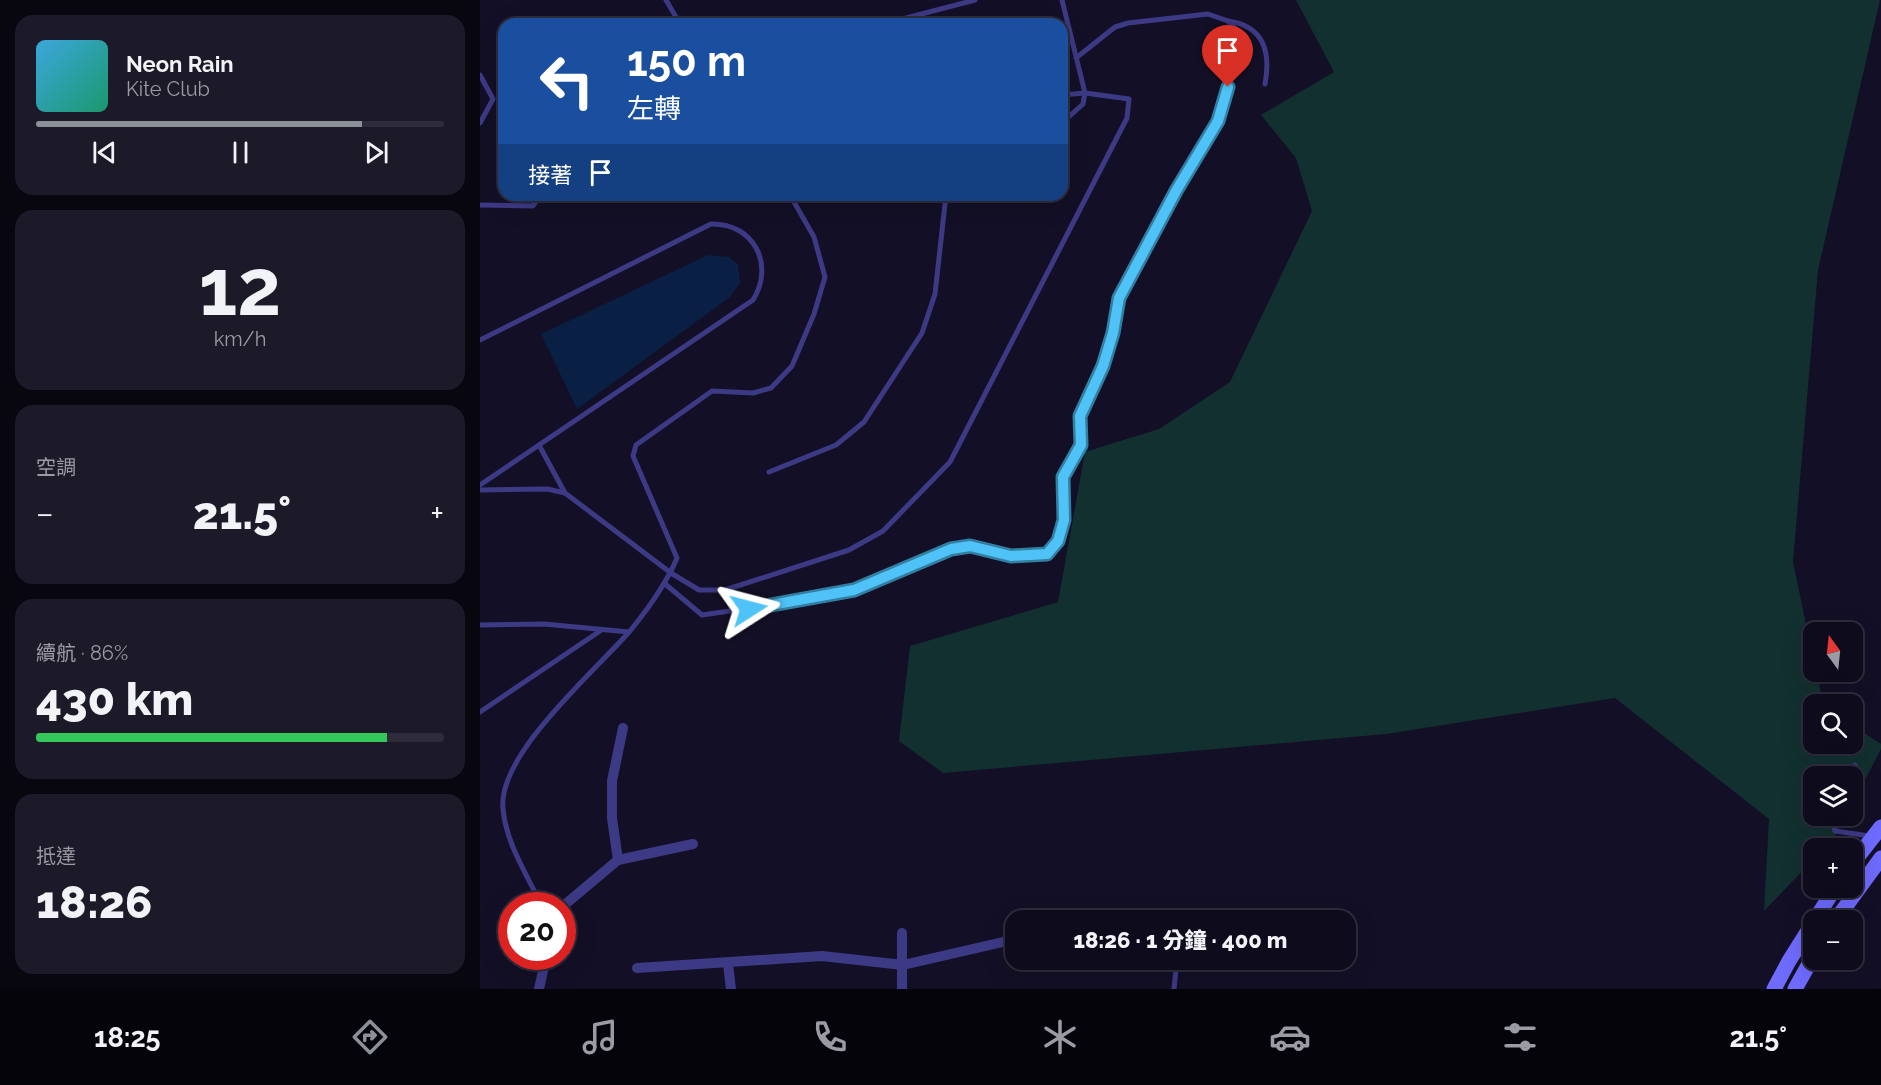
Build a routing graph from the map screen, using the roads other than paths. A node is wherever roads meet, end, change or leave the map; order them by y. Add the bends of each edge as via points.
1 (666, 0) edge
2 (975, 0) edge
3 (1062, 0) edge
4 (676, 18) edge
5 (906, 18) edge
6 (1066, 18) edge
7 (1228, 21) junction
8 (1068, 25) edge
9 (1076, 58) junction
10 (480, 75) edge
11 (1265, 84) dead end
12 (1085, 93) junction
13 (1068, 94) edge
14 (1068, 118) edge
15 (480, 123) edge
16 (536, 201) edge
17 (793, 201) edge
18 (945, 201) edge
19 (480, 205) edge
20 (480, 340) edge
21 (539, 445) junction
22 (769, 471) dead end
23 (480, 485) edge
24 (480, 490) edge
25 (565, 493) junction
26 (671, 573) junction
27 (664, 584) junction
28 (480, 625) edge
29 (600, 631) junction
30 (629, 632) junction
31 (480, 712) edge
32 (623, 728) dead end
33 (1833, 826) edge
34 (1877, 832) edge
35 (693, 844) dead end
36 (1863, 850) edge
37 (1881, 858) edge
38 (618, 860) junction
39 (535, 892) edge
40 (576, 895) edge
41 (1829, 898) edge
42 (1843, 910) edge
43 (902, 933) dead end
44 (1005, 942) edge
45 (728, 964) junction
46 (903, 965) junction
47 (637, 968) dead end
48 (543, 970) edge
49 (1176, 970) edge
50 (1806, 970) edge
51 (539, 989) edge
52 (731, 989) edge
53 (902, 989) edge
54 (1174, 989) edge
55 (1774, 989) edge
56 (1795, 989) edge

1 - 4 lane
2 - 5 lane
3 - 6 lane
7 - 9 lane via 1208,14 1128,23 1115,27
7 - 11 lane via 1244,23 1258,34 1268,69
7 - 27 lane via 1236,29 1235,46 1218,121 1119,298 1103,366 1080,416 1081,445 1063,477 1064,520 1058,541 1047,554 1011,556 970,546 951,549 854,590 702,615
8 - 9 lane
9 - 12 lane
10 - 15 lane via 493,99
12 - 13 lane
12 - 14 lane via 1083,104
12 - 26 lane via 1129,99 1126,118 950,462 883,531 849,550 725,590 699,590
16 - 19 lane via 533,206
17 - 26 lane via 814,237 825,277 792,366 771,388 753,393 712,391 636,445 633,456 677,558
18 - 22 lane via 935,294 922,333 864,422 836,445
20 - 21 lane via 711,224 733,226 746,233 761,260 762,286 753,300
21 - 23 lane
21 - 25 lane
24 - 25 lane via 547,489
25 - 26 lane
26 - 27 lane
27 - 30 lane
28 - 29 lane via 544,624
29 - 30 lane
29 - 31 lane
30 - 39 lane via 532,738 511,770 502,807 508,836
32 - 38 street via 612,781
33 - 34 lane via 1834,831
34 - 36 main road
35 - 38 street
37 - 42 main road
38 - 40 street
41 - 55 main road
43 - 46 street
44 - 46 street
45 - 46 street via 822,956
45 - 47 street
45 - 52 street
46 - 53 street
48 - 51 street
49 - 54 lane
50 - 56 main road

